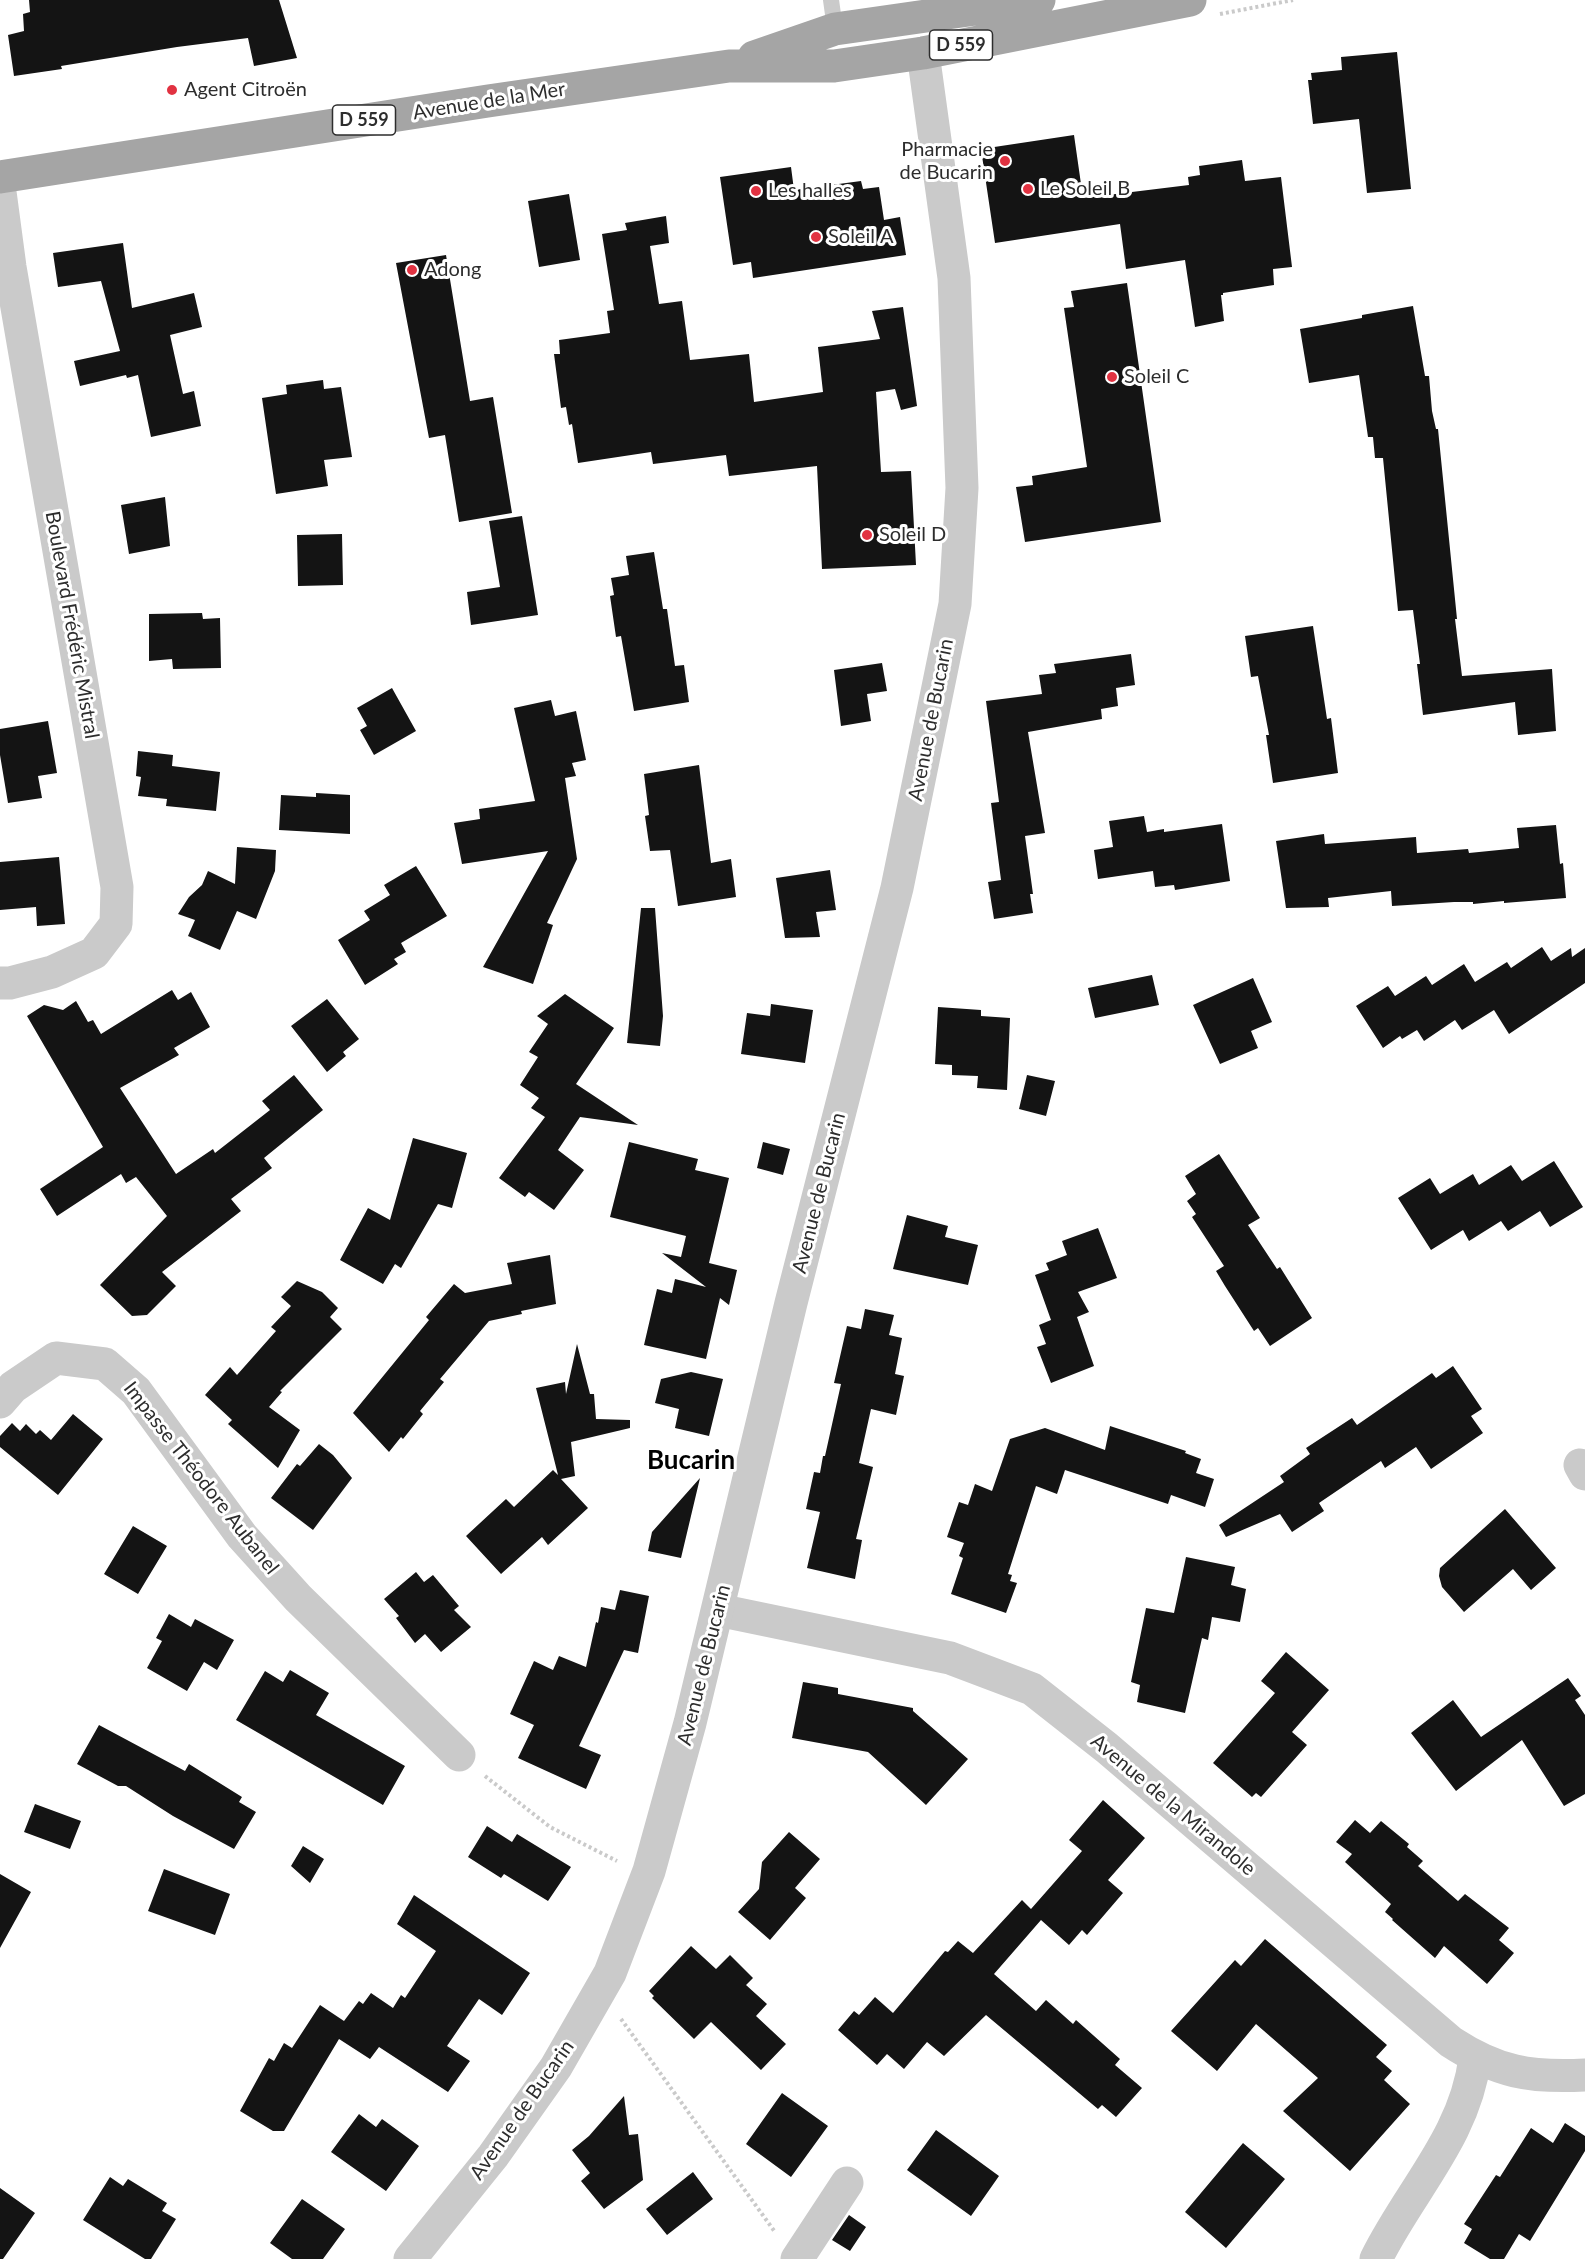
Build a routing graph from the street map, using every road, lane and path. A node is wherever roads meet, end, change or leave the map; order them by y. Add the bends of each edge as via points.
1 (1039, 0) edge
2 (1190, 0) edge
3 (833, 15) edge
4 (923, 53) junction
5 (729, 66) junction
6 (0, 177) edge
7 (0, 192) edge
8 (0, 983) edge
9 (0, 1402) edge
10 (718, 1610) junction
11 (459, 1755) joint
12 (646, 1877) junction
13 (600, 1990) junction
14 (1475, 2058) junction
15 (1585, 2075) edge
16 (847, 2183) dead end
17 (789, 2249) edge
18 (410, 2259) edge
19 (1376, 2259) edge

1 - 3 main road, Avenue de la Mer / D 559
2 - 4 main road, Avenue de la Mer / D 559
3 - 5 main road, Avenue de la Mer / D 559
4 - 5 main road, Avenue de la Mer / D 559 via 834,66
4 - 10 street, Avenue de Bucarin via 954,278 962,488 955,604 897,888 791,1303
5 - 6 main road, Avenue de la Mer / D 559
7 - 8 street, Boulevard Frédéric Mistral via 117,886 116,924 94,953 52,972
9 - 11 street, Impasse Théodore Aubanel via 13,1387 56,1358 105,1364 136,1391 242,1536 298,1598
10 - 12 street, Avenue de Bucarin
10 - 14 street, Avenue de la Mirandole via 950,1658 1032,1689 1107,1748 1451,2042
11 - 12 path via 550,1827
12 - 13 street, Avenue de Bucarin
13 - 17 path
13 - 18 street, Avenue de Bucarin via 531,2103
14 - 15 street, Avenue de la Mirandole via 1502,2069 1545,2076
14 - 19 street via 1472,2083 1451,2136
16 - 17 street

